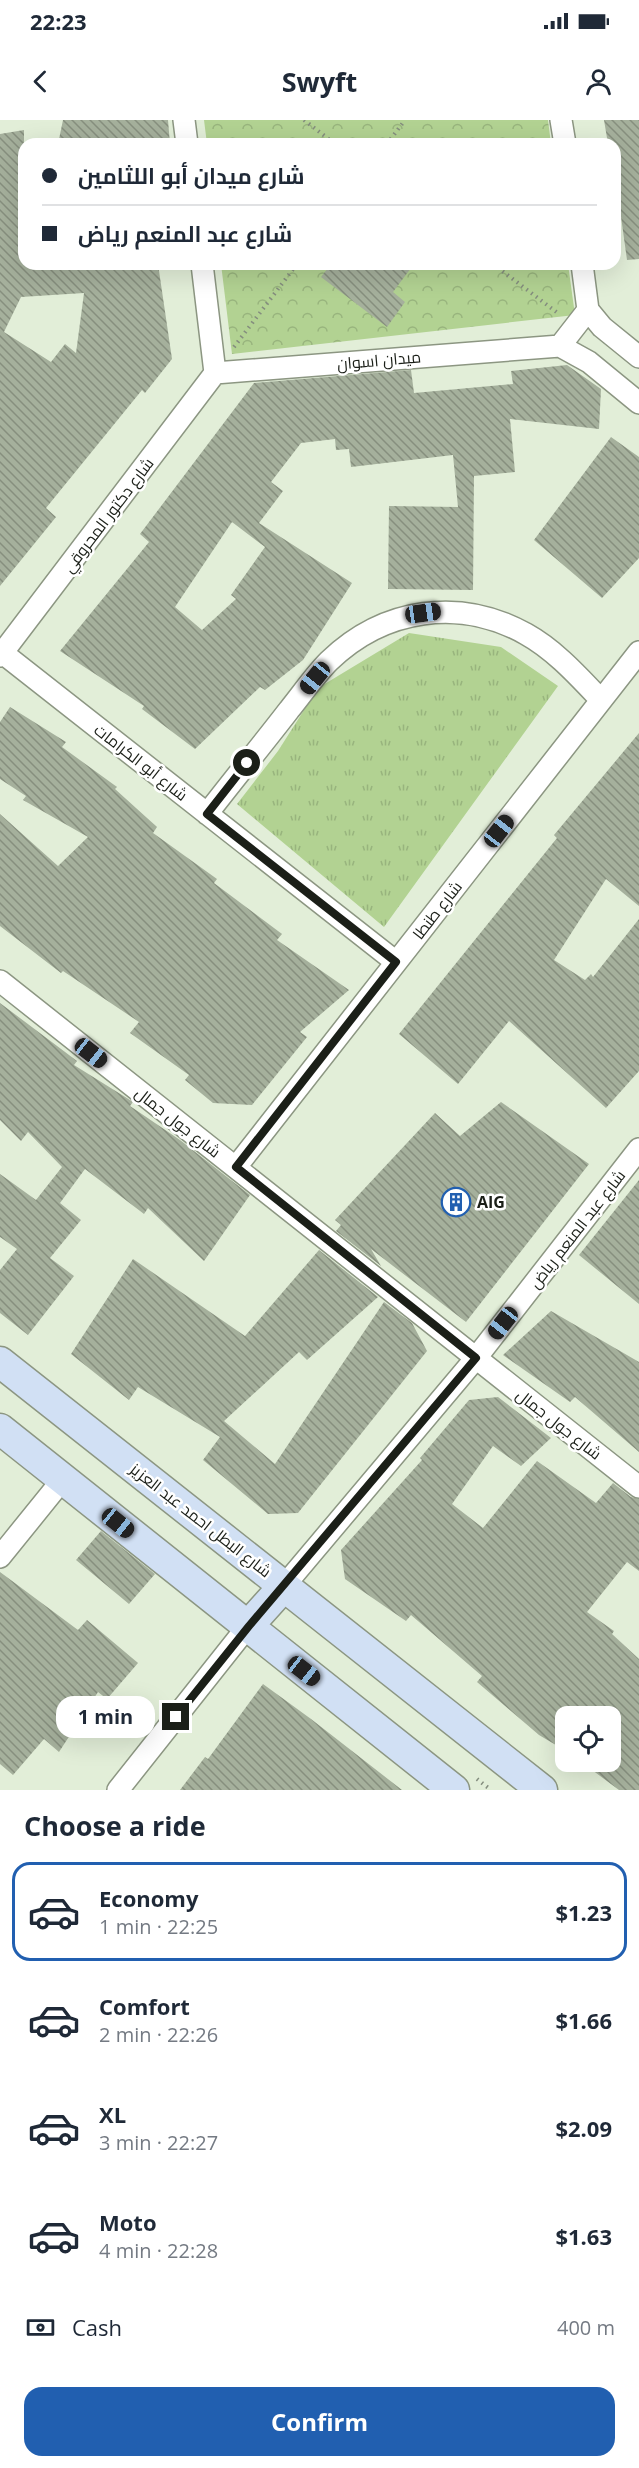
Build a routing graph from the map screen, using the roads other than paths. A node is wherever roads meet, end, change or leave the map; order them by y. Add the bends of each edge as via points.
1 (184, 120) edge
2 (561, 120) edge
3 (186, 138) edge
4 (563, 138) edge
5 (203, 270) edge
6 (583, 270) edge
7 (588, 310) junction
8 (560, 346) junction
9 (639, 357) edge
10 (215, 373) junction
11 (639, 403) edge
12 (639, 652) edge
13 (1, 653) edge
14 (601, 700) junction
15 (207, 814) junction
16 (396, 962) junction
17 (0, 981) edge
18 (639, 1149) edge
19 (236, 1167) junction
20 (476, 1358) junction
21 (0, 1362) edge
22 (0, 1429) edge
23 (63, 1479) junction
24 (639, 1487) edge
25 (0, 1557) edge
26 (284, 1586) junction
27 (249, 1626) junction
28 (118, 1790) edge
29 (454, 1790) edge
30 (542, 1790) edge

1 - 3 street
2 - 4 street
5 - 10 street
6 - 7 street
7 - 8 street
7 - 9 street via 602,327
8 - 10 street, ميدان اسوان
8 - 11 street via 589,362
10 - 13 street, شارع دكتور المحروقي
12 - 14 street, شارع طنطا
13 - 15 street, شارع أبو الكرامات
14 - 15 street via 528,634 488,617 445,610 402,616 362,634 329,661
14 - 16 street, شارع طنطا
15 - 16 street, شارع أبو الكرامات
16 - 19 street, شارع طنطا
17 - 19 street, شارع جول جمال
18 - 20 street, شارع عبد المنعم رياض
19 - 20 street, شارع جول جمال
20 - 24 street, شارع جول جمال
20 - 26 street, شارع عبد المنعم رياض
21 - 26 main road, شارع البطل احمد عبد العزيز
22 - 23 main road
23 - 25 street
23 - 27 main road
26 - 27 main road
26 - 30 main road, شارع البطل احمد عبد العزيز
27 - 28 street
27 - 29 main road

